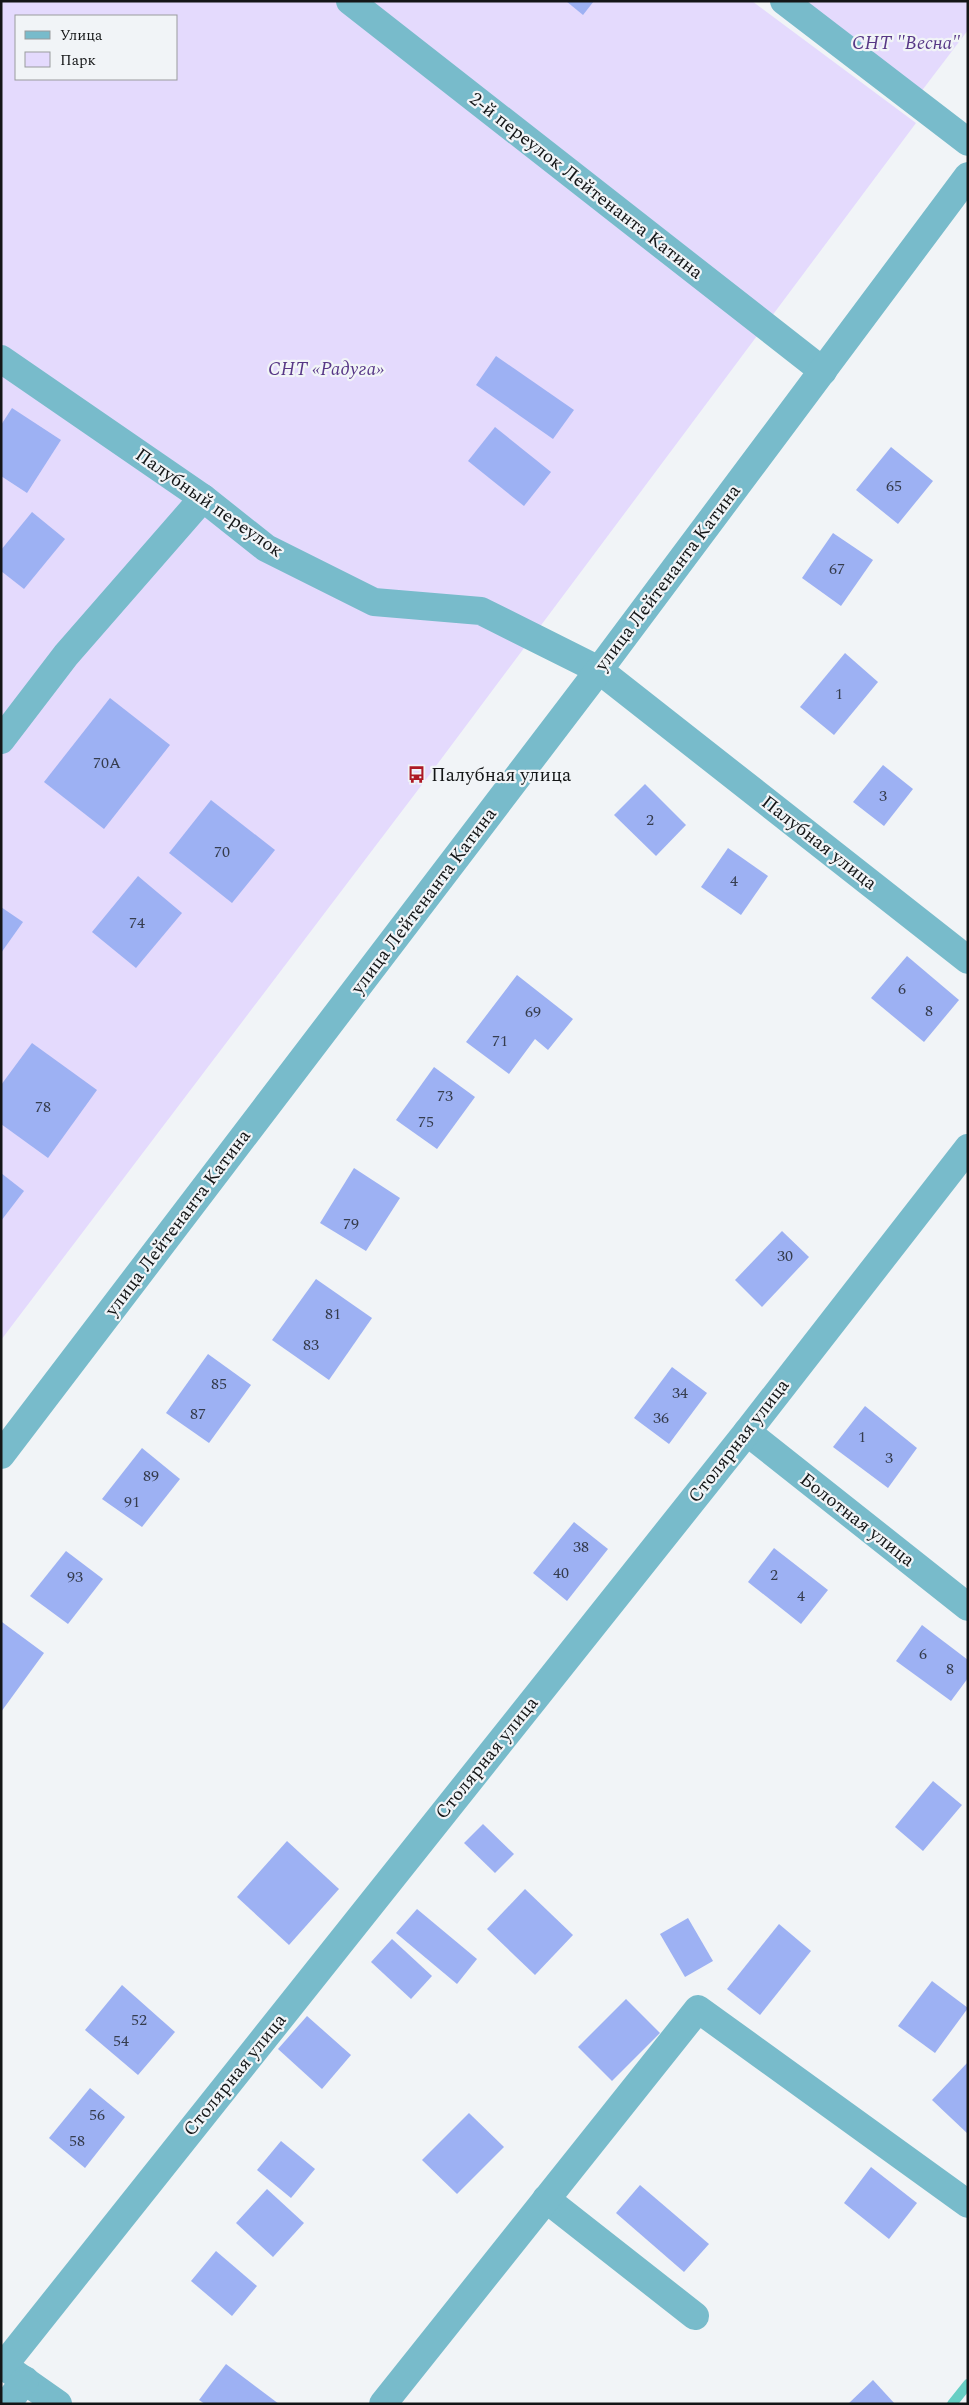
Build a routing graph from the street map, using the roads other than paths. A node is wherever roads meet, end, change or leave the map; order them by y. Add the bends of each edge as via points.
1 (350, 1) edge
2 (784, 1) edge
3 (968, 142) edge
4 (968, 176) edge
5 (1, 359) edge
6 (822, 371) junction
7 (204, 498) junction
8 (599, 670) junction
9 (1, 740) edge
10 (968, 960) edge
11 (968, 1148) edge
12 (747, 1432) junction
13 (1, 1455) edge
14 (968, 1607) edge
15 (546, 2199) junction
16 (968, 2204) edge
17 (695, 2316) dead end
18 (10, 2370) edge
19 (7, 2404) edge
20 (58, 2404) edge
21 (383, 2404) edge

1 - 6 street, 2-й переулок Лейтенанта Катина
2 - 3 street
4 - 6 street, улица Лейтенанта Катина
5 - 7 street, Палубный переулок
6 - 8 street, улица Лейтенанта Катина
7 - 8 street, Палубный переулок via 266,548 374,602 481,611
7 - 9 street via 66,655
8 - 10 street, Палубная улица
8 - 13 street, улица Лейтенанта Катина
11 - 12 street, Столярная улица
12 - 14 street, Болотная улица
12 - 18 street, Столярная улица
15 - 16 street via 698,2008
15 - 17 street
15 - 21 street
18 - 19 street, Столярная улица
18 - 20 street

